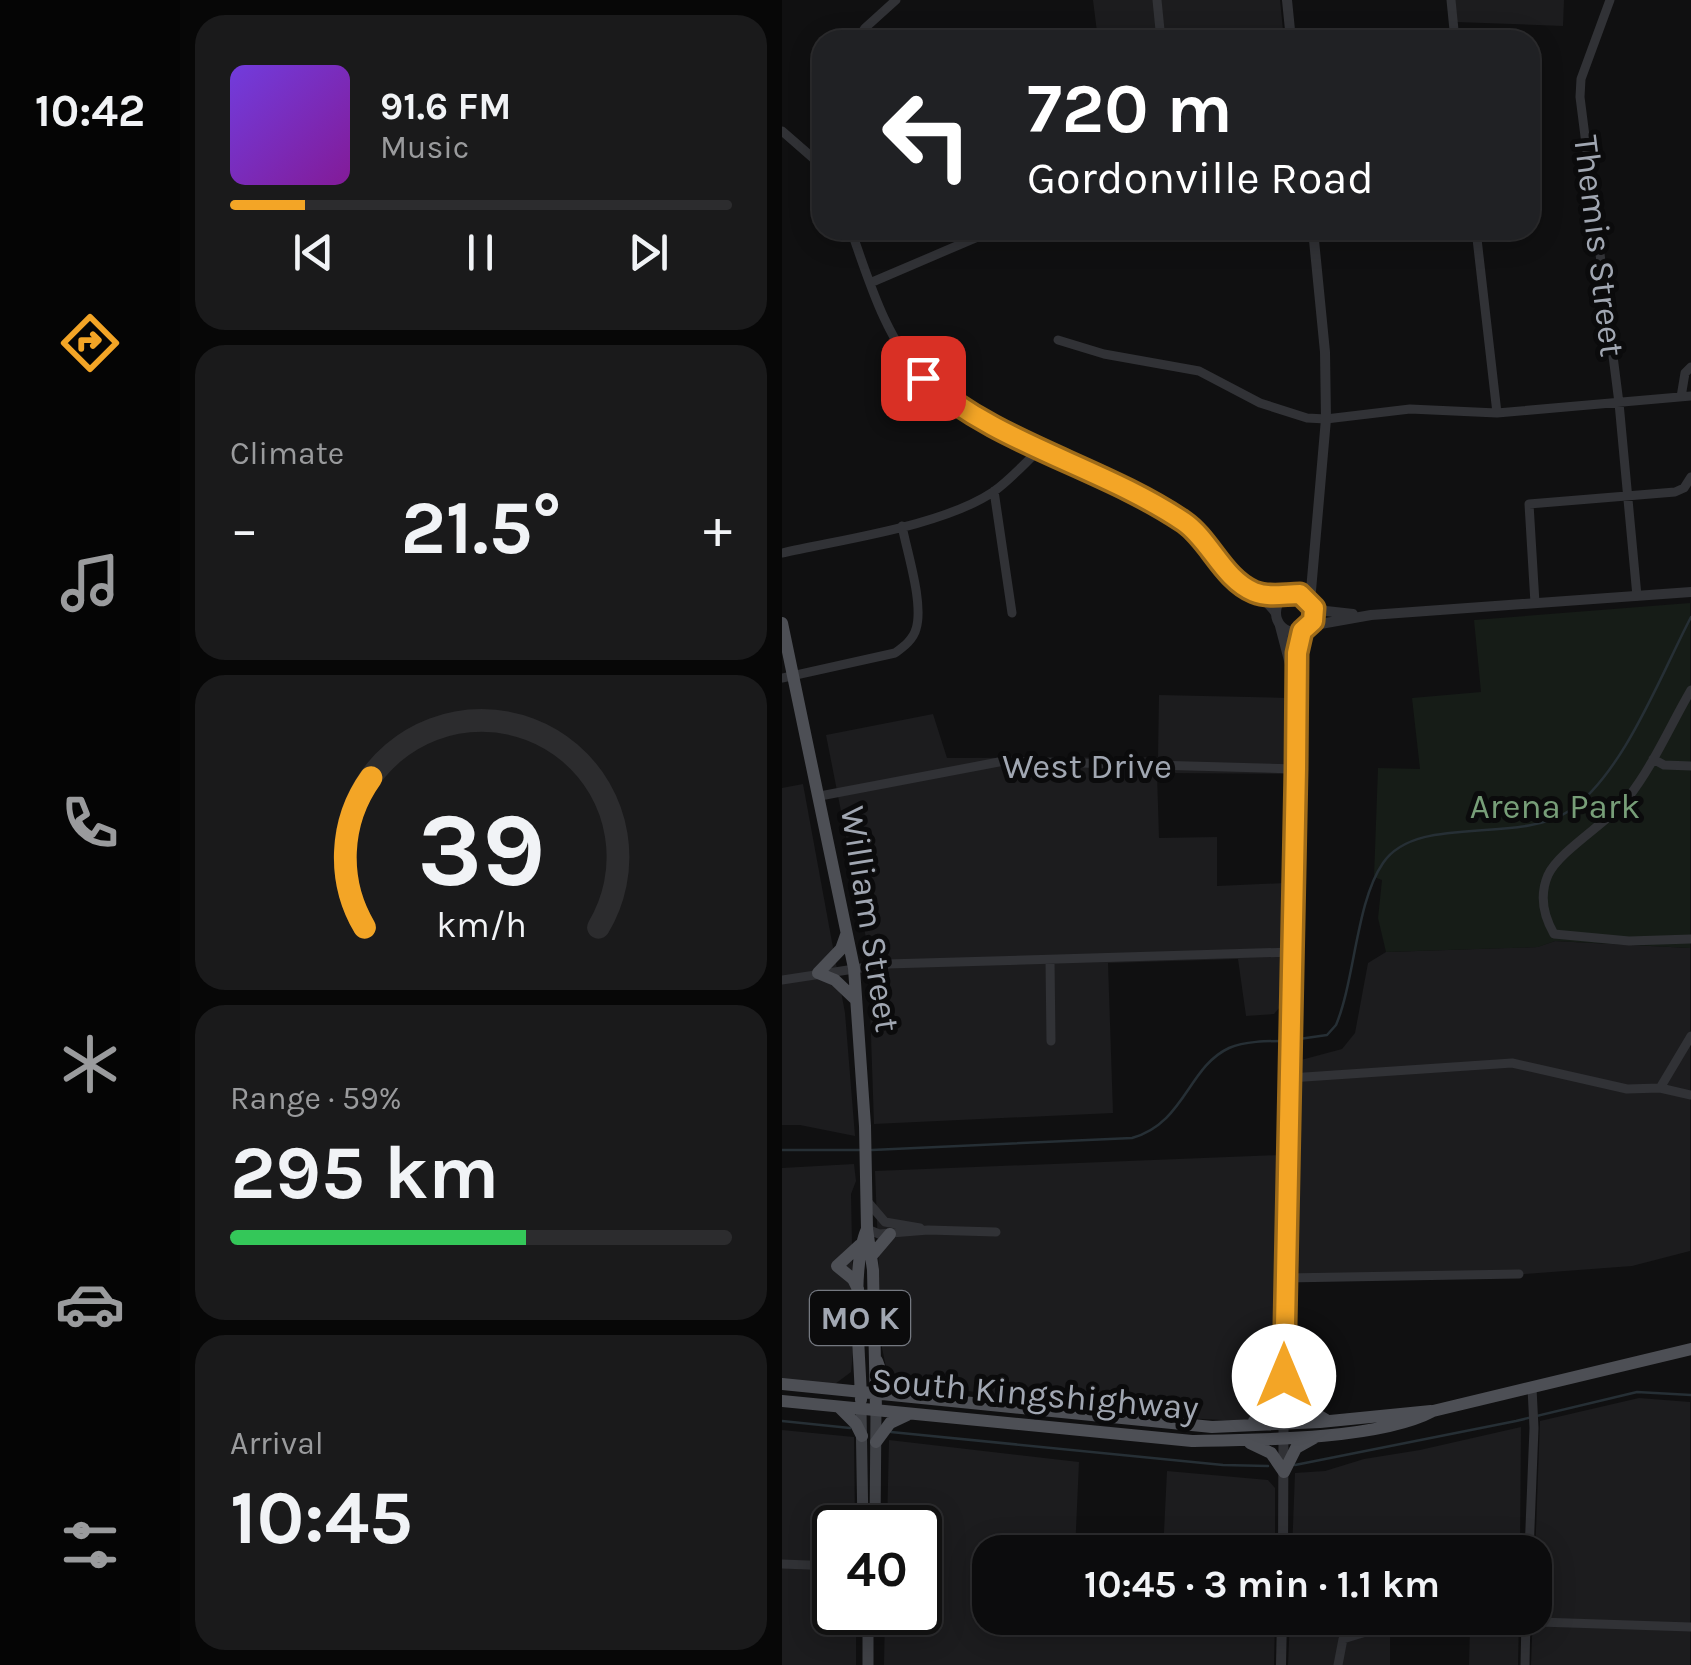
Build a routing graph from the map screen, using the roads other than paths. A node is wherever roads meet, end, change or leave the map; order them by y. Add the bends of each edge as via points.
1 (896, 0) edge
2 (1157, 0) edge
3 (1286, 0) edge
4 (1451, 0) edge
5 (1610, 0) edge
6 (864, 30) edge
7 (1160, 30) edge
8 (1290, 30) edge
9 (1454, 30) edge
10 (782, 131) edge
11 (812, 157) edge
12 (855, 240) edge
13 (971, 240) edge
14 (1315, 240) edge
15 (1477, 240) edge
16 (870, 283) junction
17 (1058, 340) dead end
18 (1690, 367) edge
19 (1686, 397) edge
20 (1620, 403) junction
21 (1497, 413) junction
22 (1326, 419) junction
23 (1040, 449) junction
24 (1690, 477) edge
25 (994, 491) junction
26 (1628, 496) junction
27 (902, 526) junction
28 (782, 553) edge
29 (1313, 561) junction
30 (1685, 592) edge
31 (1256, 593) junction
32 (1292, 594) junction
33 (1637, 596) junction
34 (1311, 604) junction
35 (1535, 604) junction
36 (1012, 613) dead end
37 (1370, 615) junction
38 (1278, 620) junction
39 (782, 623) edge
40 (1306, 628) junction
41 (788, 677) edge
42 (1294, 682) junction
43 (1690, 690) edge
44 (1653, 759) junction
45 (1690, 766) edge
46 (1296, 769) junction
47 (820, 796) junction
48 (847, 933) junction
49 (1690, 940) edge
50 (1293, 952) junction
51 (1050, 960) junction
52 (854, 968) junction
53 (818, 973) junction
54 (782, 980) edge
55 (858, 1001) junction
56 (1690, 1036) edge
57 (1052, 1041) dead end
58 (1290, 1078) junction
59 (1660, 1088) junction
60 (1690, 1095) edge
61 (867, 1200) junction
62 (867, 1229) junction
63 (928, 1230) junction
64 (996, 1232) dead end
65 (890, 1234) junction
66 (860, 1244) junction
67 (872, 1256) junction
68 (1519, 1274) dead end
69 (1285, 1278) junction
70 (860, 1292) junction
71 (1690, 1349) edge
72 (876, 1358) junction
73 (860, 1365) junction
74 (1284, 1376) junction
75 (782, 1384) edge
76 (1532, 1388) junction
77 (834, 1389) junction
78 (868, 1392) junction
79 (913, 1398) junction
80 (782, 1400) edge
81 (838, 1406) junction
82 (868, 1410) junction
83 (912, 1414) junction
84 (1327, 1427) junction
85 (1284, 1430) junction
86 (1239, 1433) junction
87 (862, 1436) junction
88 (876, 1442) junction
89 (1284, 1472) junction
90 (863, 1505) edge
91 (875, 1505) edge
92 (1283, 1535) edge
93 (1530, 1535) edge
94 (782, 1564) edge
95 (812, 1565) edge
96 (1552, 1619) edge
97 (1690, 1626) edge
98 (868, 1635) edge
99 (1282, 1635) edge
100 (1354, 1635) edge
101 (1526, 1635) edge
102 (868, 1665) edge
103 (1281, 1665) edge
104 (1338, 1665) edge
105 (1525, 1665) edge

1 - 6 street
2 - 7 street
3 - 8 street
4 - 9 street
5 - 20 street, Themis Street via 1580,97
10 - 11 street
12 - 16 street
13 - 16 street
14 - 22 street
15 - 21 street
16 - 23 street via 896,340 923,378 972,416
17 - 22 street via 1200,371 1270,408
18 - 19 street
19 - 20 street
20 - 21 street
20 - 26 street, Themis Street
21 - 22 street via 1410,410
22 - 29 street
23 - 25 street
23 - 31 street via 1180,520
24 - 26 street via 1676,492
25 - 27 street
25 - 36 street
26 - 33 street, Themis Street
26 - 35 street via 1530,504
27 - 28 street
27 - 41 street via 918,610 907,644 895,654
29 - 32 street
29 - 34 street
30 - 33 street
31 - 32 street
31 - 38 street
32 - 34 street
32 - 38 street via 1281,599
33 - 35 street
34 - 37 street via 1326,612
34 - 40 street
35 - 37 street
37 - 40 street
38 - 40 street via 1293,633
38 - 42 street
39 - 41 main road, William Street / MO K
40 - 42 street
41 - 47 main road, William Street / MO K
42 - 46 street
43 - 44 street
44 - 45 street
44 - 49 street via 1608,819 1553,864 1542,902 1545,919 1554,934
46 - 47 street, West Drive via 1004,761
46 - 50 street
47 - 48 main road, William Street / MO K
48 - 52 main road, William Street / MO K
48 - 53 main road
50 - 51 street
50 - 58 street
51 - 52 street
51 - 57 street
52 - 53 street
52 - 55 main road, William Street / MO K
53 - 54 street
53 - 55 main road
55 - 61 main road, William Street / MO K
56 - 59 street
58 - 59 street via 1512,1062 1627,1089
58 - 69 street
59 - 60 street
61 - 62 main road, William Street / MO K
61 - 63 street via 886,1222
62 - 65 street
62 - 66 main road, William Street / MO K
62 - 67 main road, William Street / MO K
63 - 64 street
63 - 65 street
65 - 67 main road
66 - 70 main road, William Street / MO K
66 - 70 main road via 836,1266
67 - 72 main road, William Street / MO K
68 - 69 street
69 - 74 street
70 - 73 main road, William Street / MO K
71 - 76 main road, South Kingshighway
72 - 78 main road, William Street / MO K
72 - 79 main road via 881,1372
73 - 77 main road
73 - 78 main road, William Street / MO K
74 - 84 main road via 1301,1405
74 - 85 street
74 - 86 main road via 1266,1417
75 - 77 main road, South Kingshighway
76 - 84 main road, South Kingshighway
76 - 93 street
77 - 78 main road, South Kingshighway
78 - 79 main road, South Kingshighway
78 - 82 main road, William Street / MO K
79 - 86 main road, South Kingshighway
80 - 81 main road, South Kingshighway
81 - 82 main road, South Kingshighway
81 - 87 main road
82 - 83 main road, South Kingshighway
82 - 87 main road, William Street
82 - 88 main road, William Street
83 - 86 main road, South Kingshighway via 1192,1440
83 - 88 main road via 890,1423
84 - 85 main road, South Kingshighway
84 - 89 main road via 1296,1448
85 - 86 main road, South Kingshighway
85 - 89 street
86 - 89 main road
87 - 90 main road, William Street
88 - 91 main road, William Street
89 - 92 street
94 - 95 street
96 - 97 street
98 - 102 main road
99 - 103 street
100 - 104 street via 1342,1639
101 - 105 street

